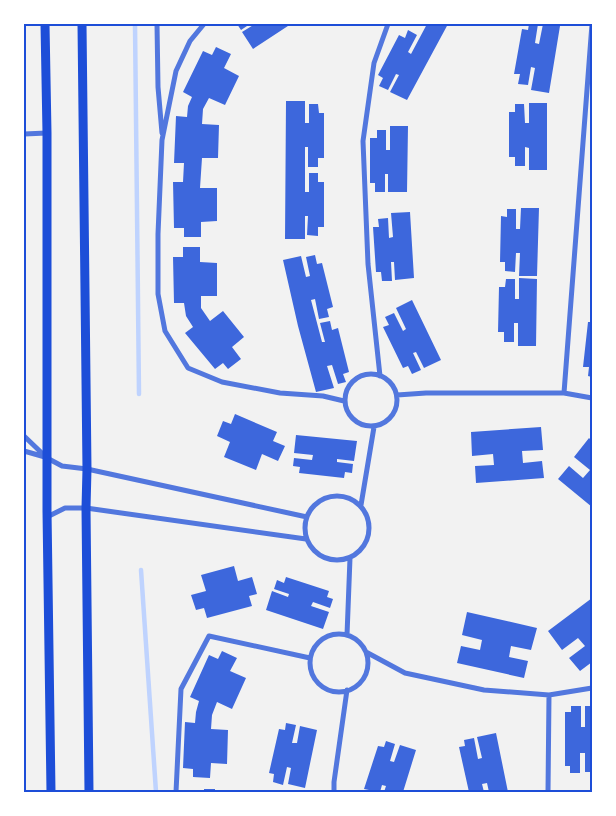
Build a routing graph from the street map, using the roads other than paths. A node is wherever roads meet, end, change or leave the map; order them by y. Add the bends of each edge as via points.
1 (45, 24) edge
2 (82, 24) edge
3 (157, 24) edge
4 (204, 24) edge
5 (388, 24) edge
6 (592, 24) edge
7 (46, 133) junction
8 (24, 134) edge
9 (162, 140) junction
10 (380, 376) junction
11 (564, 393) junction
12 (397, 395) junction
13 (592, 398) edge
14 (344, 401) junction
15 (374, 426) junction
16 (24, 436) edge
17 (24, 452) edge
18 (47, 458) junction
19 (87, 469) junction
20 (360, 505) junction
21 (86, 508) junction
22 (47, 517) junction
23 (307, 517) junction
24 (306, 539) junction
25 (350, 558) junction
26 (348, 635) junction
27 (366, 652) junction
28 (310, 658) junction
29 (592, 688) edge
30 (347, 690) junction
31 (549, 695) junction
32 (51, 792) edge
33 (89, 792) edge
34 (176, 792) edge
35 (334, 792) edge
36 (548, 792) edge

1 - 7 main road
2 - 19 main road
3 - 9 street
4 - 9 street via 190,42 176,71
5 - 10 street via 374,63 363,141 368,264
6 - 11 street
7 - 8 street
7 - 18 main road
9 - 14 street via 158,294 165,331 188,368 222,382
10 - 12 street via 388,380
10 - 14 street via 363,375 355,379 349,385
11 - 12 street
11 - 13 street
12 - 15 street via 390,419
14 - 15 street via 350,417 357,423
15 - 20 street
16 - 18 street
17 - 18 street
18 - 19 street via 62,466
18 - 22 main road
19 - 21 main road
19 - 23 street
20 - 23 street via 352,499 331,496 320,500
20 - 25 street via 367,514 370,535 359,553
21 - 22 street via 65,508
21 - 24 street
21 - 33 main road
22 - 32 main road
23 - 24 street
24 - 25 street via 320,556 340,561
25 - 26 street
26 - 27 street via 356,639
26 - 28 street via 328,636 320,641
27 - 30 street via 368,663 362,680
27 - 31 street via 405,673 484,690
28 - 30 street via 314,677 320,684 329,689
28 - 34 street via 209,636 181,689
29 - 31 street
30 - 35 street
31 - 36 street

